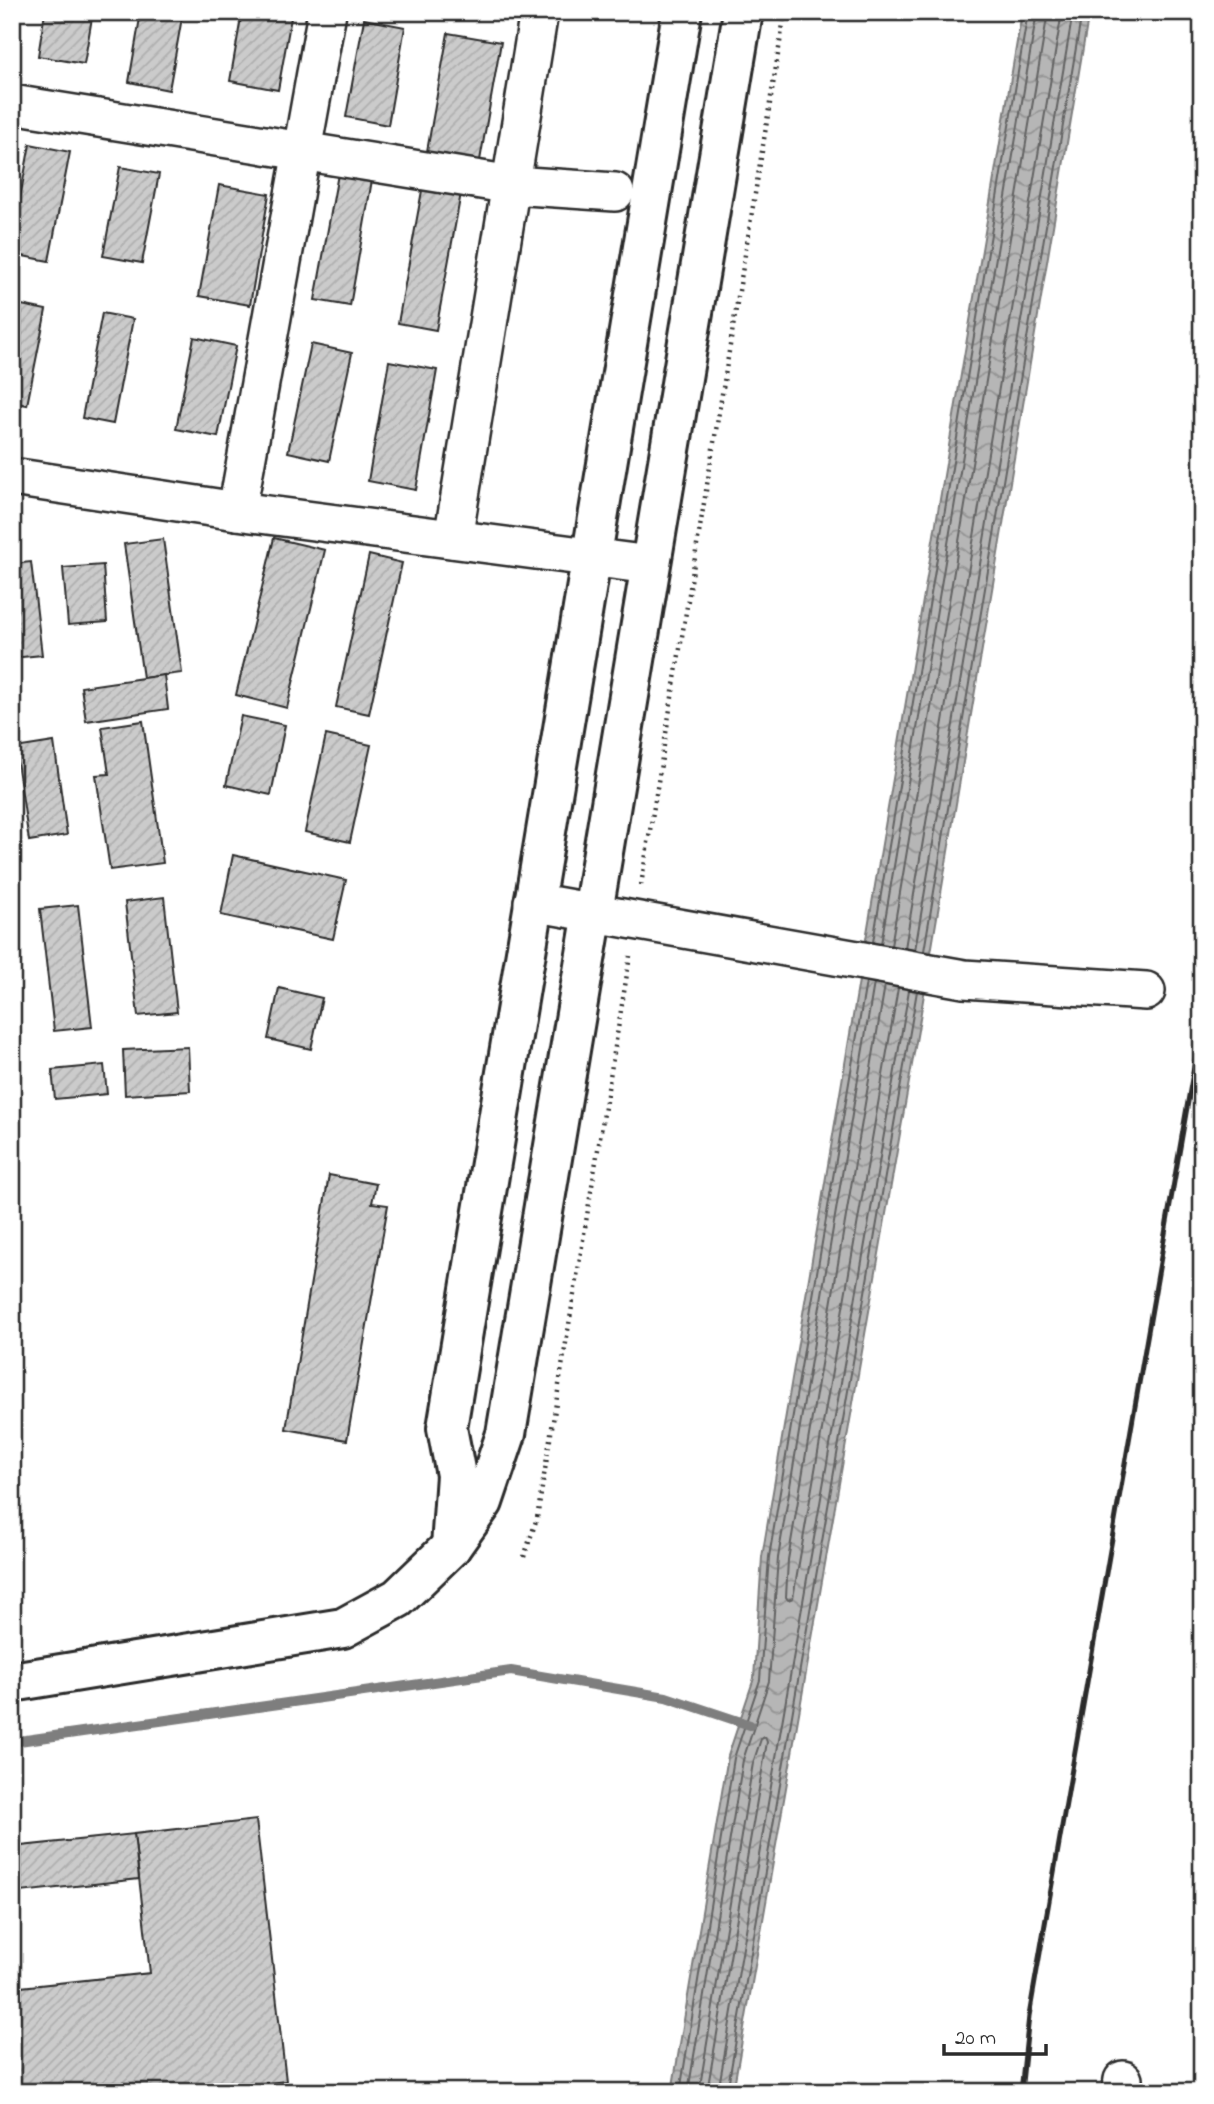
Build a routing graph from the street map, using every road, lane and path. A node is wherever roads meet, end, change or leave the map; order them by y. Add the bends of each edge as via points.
1 (327, 12) edge
2 (539, 12) edge
3 (682, 12) edge
4 (743, 12) edge
5 (785, 12) edge
6 (12, 104) edge
7 (301, 151) junction
8 (512, 186) junction
9 (615, 192) dead end
10 (12, 477) edge
11 (237, 511) junction
12 (453, 539) junction
13 (592, 557) junction
14 (650, 565) junction
15 (533, 902) junction
16 (594, 913) junction
17 (635, 920) junction
18 (1146, 992) dead end
19 (451, 1547) junction
20 (524, 1557) dead end
21 (12, 1682) edge

1 - 7 street
2 - 8 street
3 - 13 street
4 - 14 street
5 - 17 path
6 - 7 street
7 - 8 street
7 - 11 street
8 - 9 street
8 - 12 street
10 - 11 street
11 - 12 street
12 - 13 street
13 - 14 street
13 - 15 street
14 - 16 street
15 - 16 street
15 - 19 street via 447,1428 456,1475
16 - 17 street
16 - 19 street via 506,1434 483,1502
17 - 18 street via 964,979
17 - 20 path via 537,1518
19 - 21 street via 398,1598 343,1628

